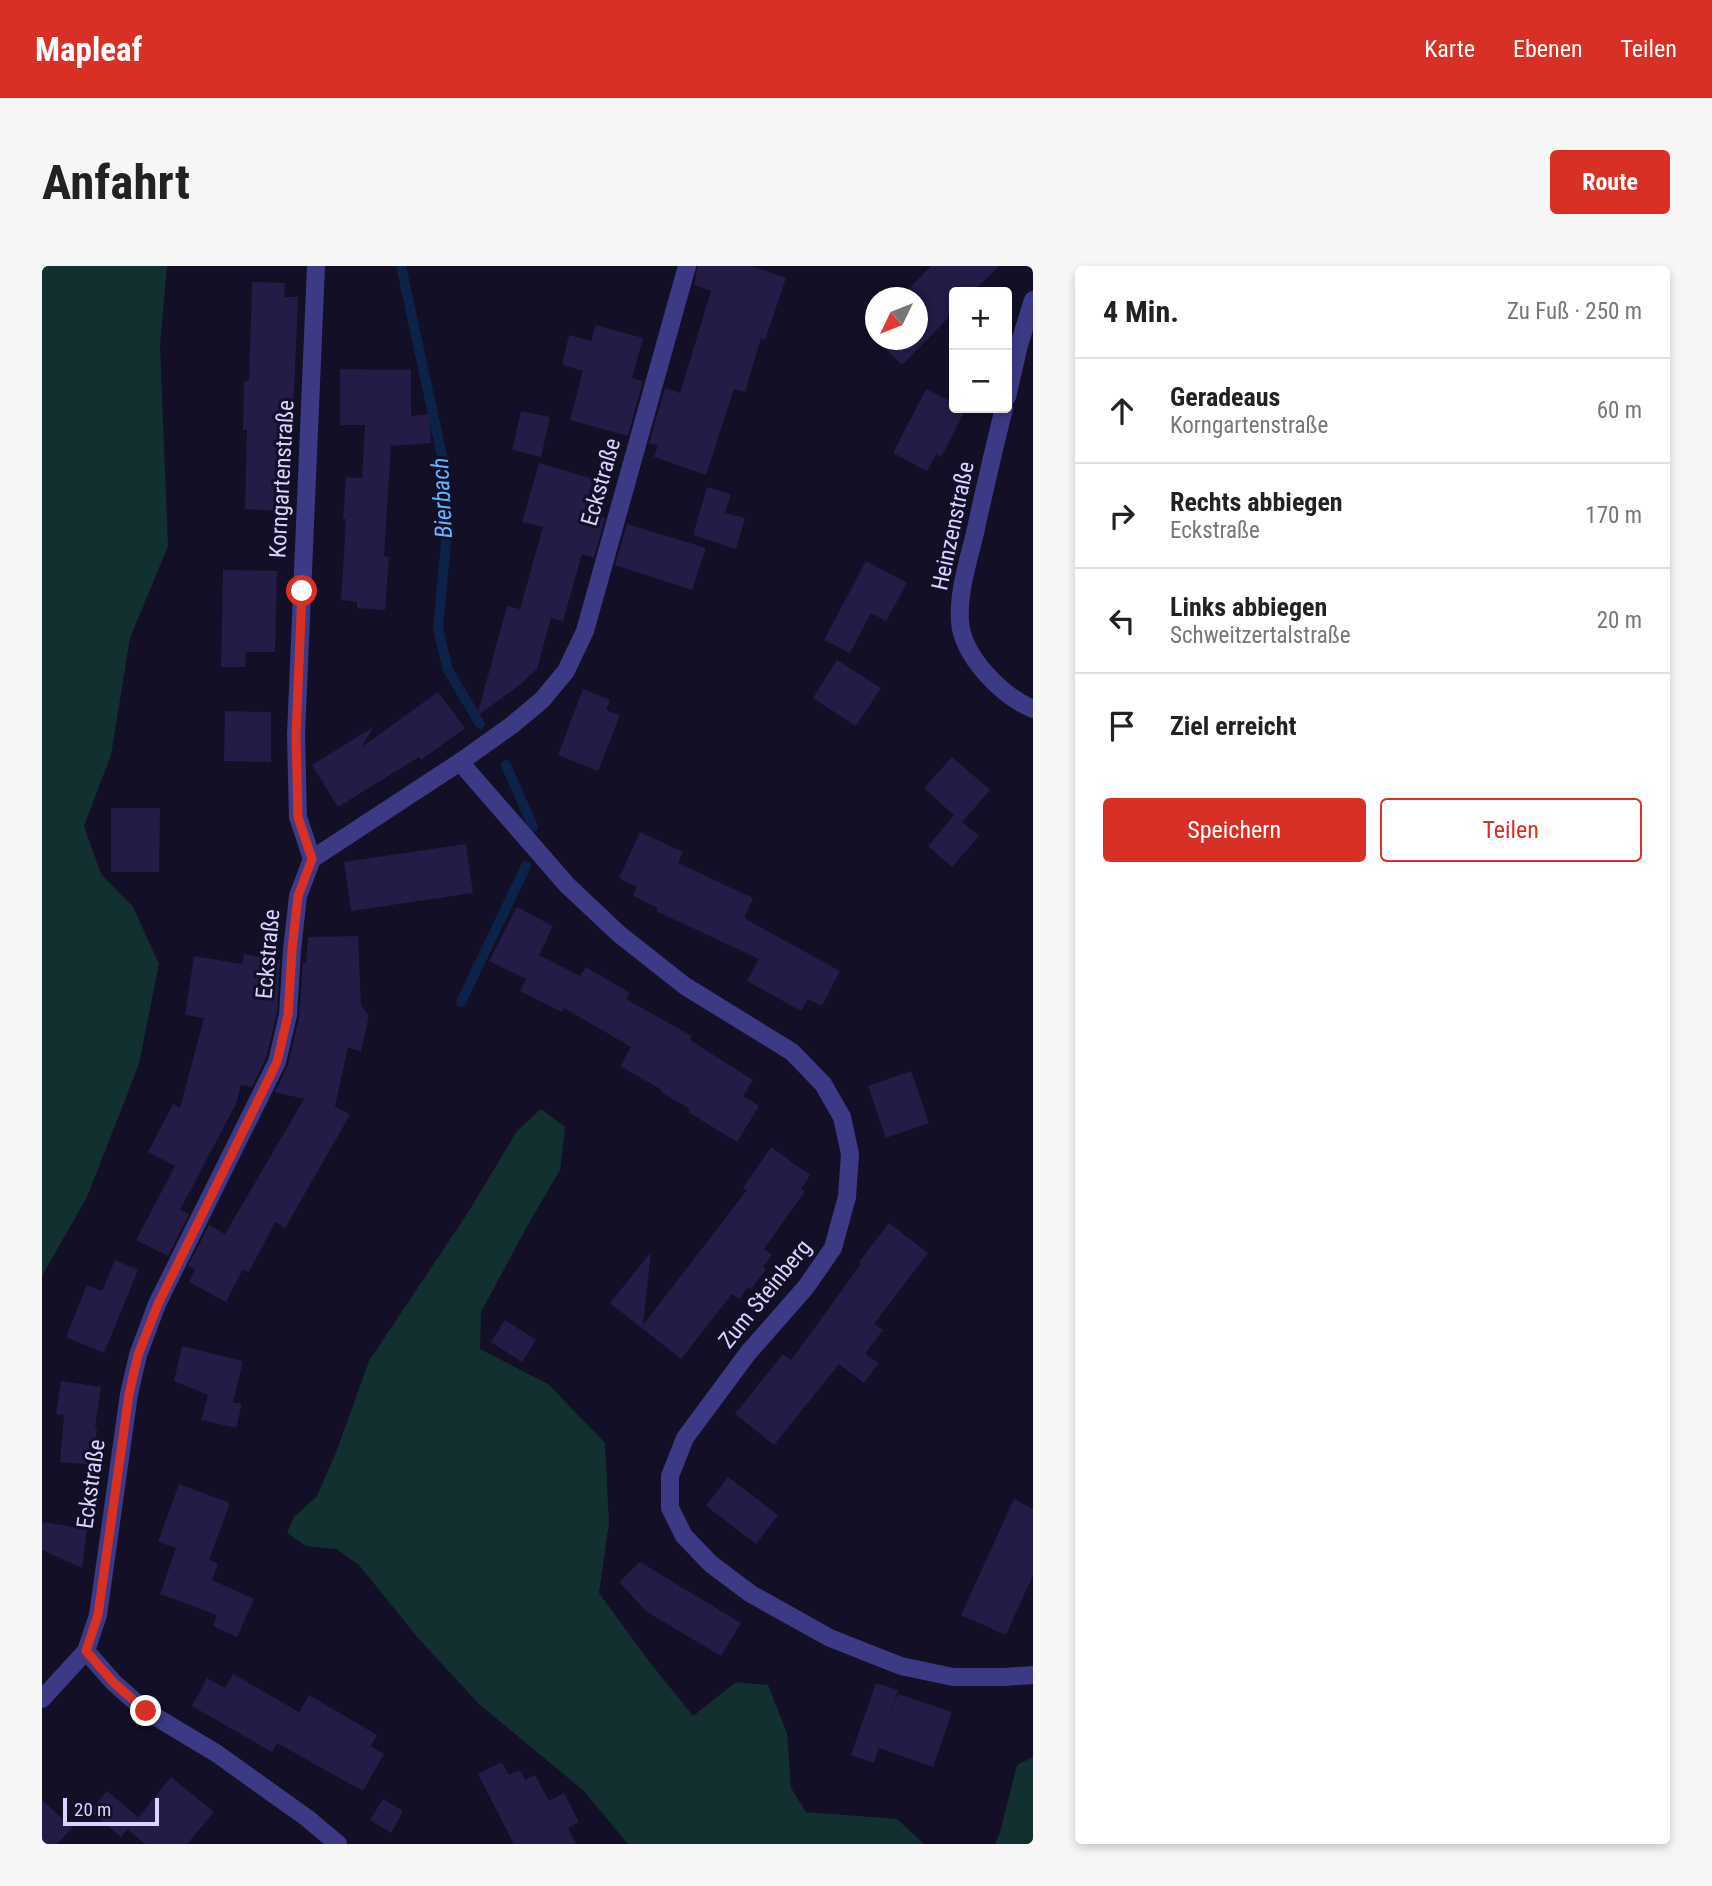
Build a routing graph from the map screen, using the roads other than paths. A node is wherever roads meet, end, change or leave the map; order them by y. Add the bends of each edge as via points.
1 (316, 266) edge
2 (687, 266) edge
3 (1033, 300) edge
4 (1012, 375) edge
5 (1003, 413) edge
6 (1033, 709) edge
7 (460, 762) junction
8 (312, 859) junction
9 (86, 1651) junction
10 (1033, 1675) edge
11 (42, 1699) edge
12 (338, 1844) edge

1 - 8 street, Korngartenstraße via 296,735 298,817
2 - 7 street, Eckstraße via 585,631 566,671 542,701
3 - 4 street
5 - 6 street, Heinzenstraße via 962,587 960,624 969,651 993,682
7 - 8 street, Eckstraße
7 - 10 street, Zum Steinberg via 567,885 685,986 792,1052 823,1084 842,1117 850,1154 848,1186 833,1248 685,1438 670,1476 670,1508 684,1536 751,1594 830,1638 901,1666 953,1677
8 - 9 street, Eckstraße via 298,896 288,1015 277,1062 158,1304 138,1355 98,1615
9 - 11 street, Eckstraße
9 - 12 street via 146,1711 216,1753

